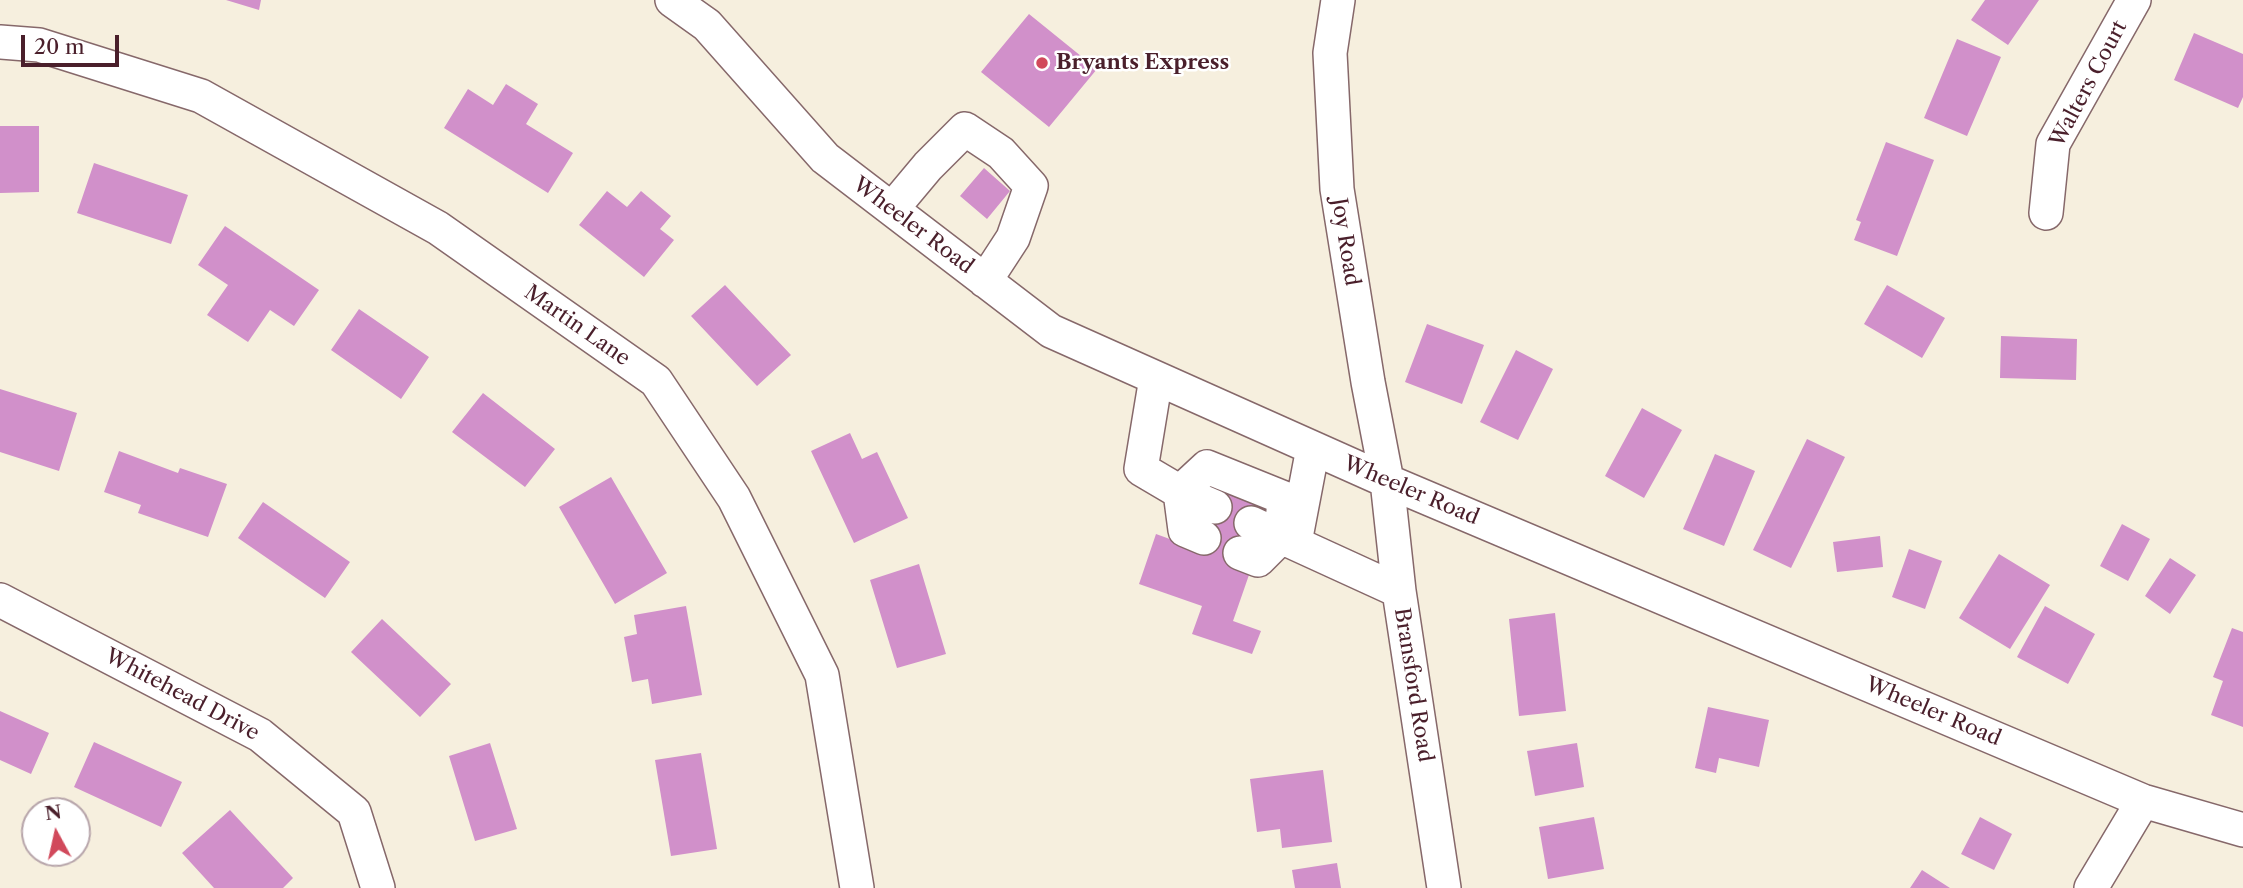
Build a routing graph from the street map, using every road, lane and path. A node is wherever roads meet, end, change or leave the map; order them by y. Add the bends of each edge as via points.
1 (672, 0) edge
2 (1338, 0) edge
3 (2134, 0) edge
4 (0, 42) edge
5 (892, 209) junction
6 (2046, 213) dead end
7 (985, 281) junction
8 (1156, 378) junction
9 (1313, 449) junction
10 (1387, 481) junction
11 (1180, 492) junction
12 (1215, 507) dead end
13 (1204, 538) dead end
14 (1245, 538) dead end
15 (1288, 541) junction
16 (1399, 591) junction
17 (0, 600) edge
18 (2143, 801) junction
19 (2243, 831) edge
20 (378, 888) edge
21 (856, 888) edge
22 (1444, 888) edge
23 (2091, 888) edge

1 - 5 street, Wheeler Road via 707,25 825,158
2 - 10 street, Joy Road via 1330,53 1337,189
3 - 6 street, Walters Court via 2053,144
4 - 21 street, Martin Lane via 38,45 201,96 438,228 656,382 734,498 822,675
5 - 7 street, Wheeler Road
5 - 7 street via 965,129 1001,153 1031,186 1013,237
7 - 8 street, Wheeler Road via 1051,331
8 - 9 street, Wheeler Road
8 - 11 street via 1140,469
9 - 10 street, Wheeler Road
9 - 15 street
10 - 16 street, Bransford Road
10 - 18 street, Wheeler Road
11 - 12 street
11 - 13 street via 1185,530
11 - 15 street via 1207,467 1284,498
14 - 15 street
15 - 16 street
16 - 22 street, Bransford Road
17 - 20 street, Whitehead Drive via 260,735 354,812
18 - 19 street, Wheeler Road
18 - 23 street

